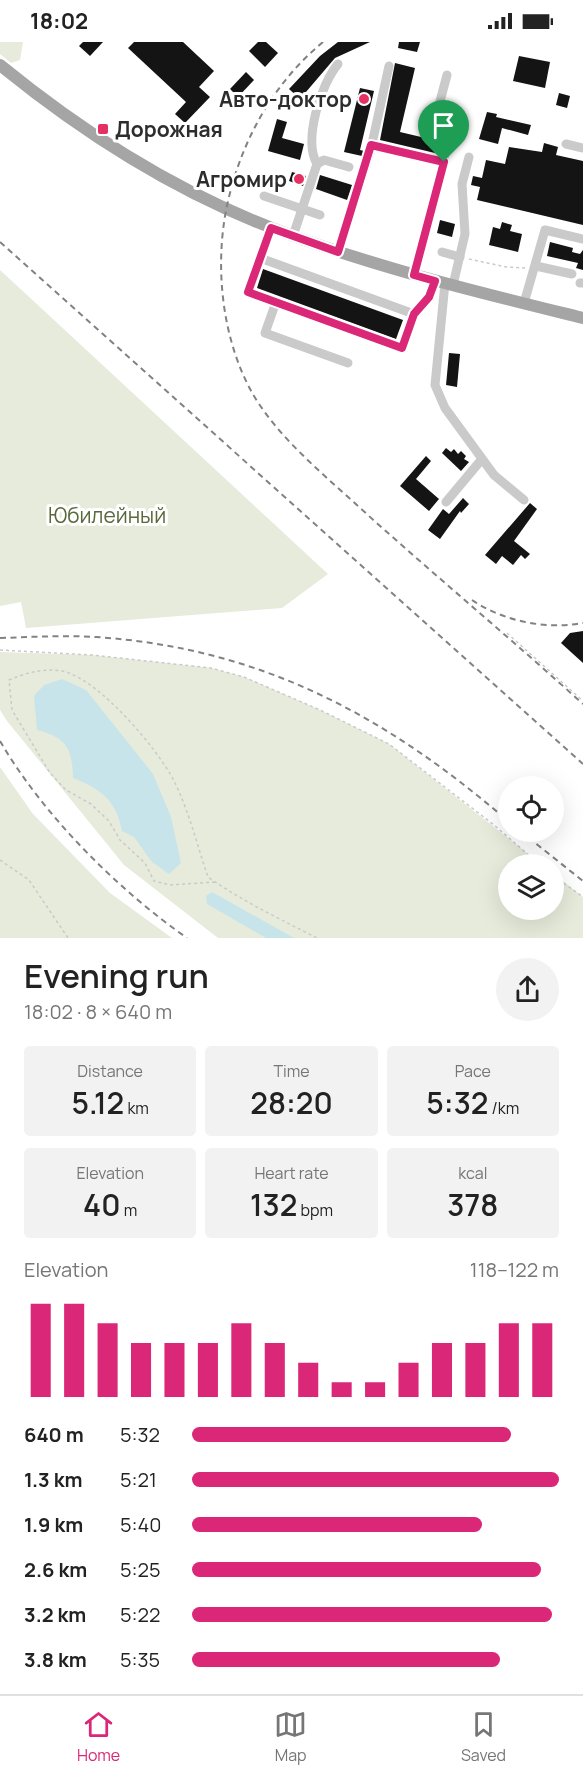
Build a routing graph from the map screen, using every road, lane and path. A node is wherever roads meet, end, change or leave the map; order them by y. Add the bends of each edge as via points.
1 (338, 64) dead end
2 (0, 65) edge
3 (389, 66) dead end
4 (447, 75) dead end
5 (566, 144) dead end
6 (371, 145) junction
7 (583, 148) edge
8 (468, 157) dead end
9 (444, 162) junction
10 (317, 164) junction
11 (349, 167) dead end
12 (264, 196) dead end
13 (303, 209) junction
14 (320, 215) dead end
15 (271, 228) junction
16 (293, 236) junction
17 (583, 239) edge
18 (338, 252) junction
19 (442, 252) dead end
20 (460, 257) junction
21 (260, 258) junction
22 (536, 266) junction
23 (572, 274) dead end
24 (414, 275) junction
25 (444, 283) junction
26 (276, 302) junction
27 (524, 303) junction
28 (414, 314) junction
29 (583, 318) edge
30 (348, 363) dead end
31 (482, 459) junction
32 (524, 500) dead end
33 (446, 502) dead end
34 (507, 633) dead end
35 (0, 650) edge
36 (583, 701) edge
37 (527, 854) edge
38 (0, 860) edge
39 (215, 882) junction
40 (564, 883) edge
41 (583, 897) edge
42 (68, 938) edge
43 (317, 938) edge

1 - 10 lane via 330,73 314,122 310,148
2 - 15 main road via 135,161
3 - 6 lane
4 - 9 lane via 439,105 447,134
5 - 7 lane
6 - 9 lane
6 - 18 lane
8 - 20 lane via 462,184 465,234
9 - 24 lane
10 - 11 lane via 324,160
10 - 13 lane
12 - 13 lane
13 - 14 lane
13 - 16 lane
15 - 16 main road
15 - 21 lane
16 - 18 main road
17 - 22 lane via 545,230
18 - 24 main road
19 - 20 lane
20 - 22 path via 517,269
20 - 25 lane
21 - 26 lane via 248,292
21 - 28 lane
22 - 23 lane
22 - 27 lane
24 - 25 main road
25 - 27 main road
25 - 28 lane
25 - 31 lane via 435,385 446,408
26 - 28 lane via 402,348
26 - 30 lane via 265,333
27 - 29 main road
31 - 32 lane via 494,475
31 - 33 lane
34 - 36 path
35 - 37 path via 211,668 244,677 389,744
38 - 42 path via 29,880
39 - 39 path via 208,877 173,780 126,716 81,678 62,671 31,671 9,680 12,710 50,773 66,790 91,804 109,821 120,840 146,863 154,881 170,885
39 - 43 path via 232,895
40 - 41 path

